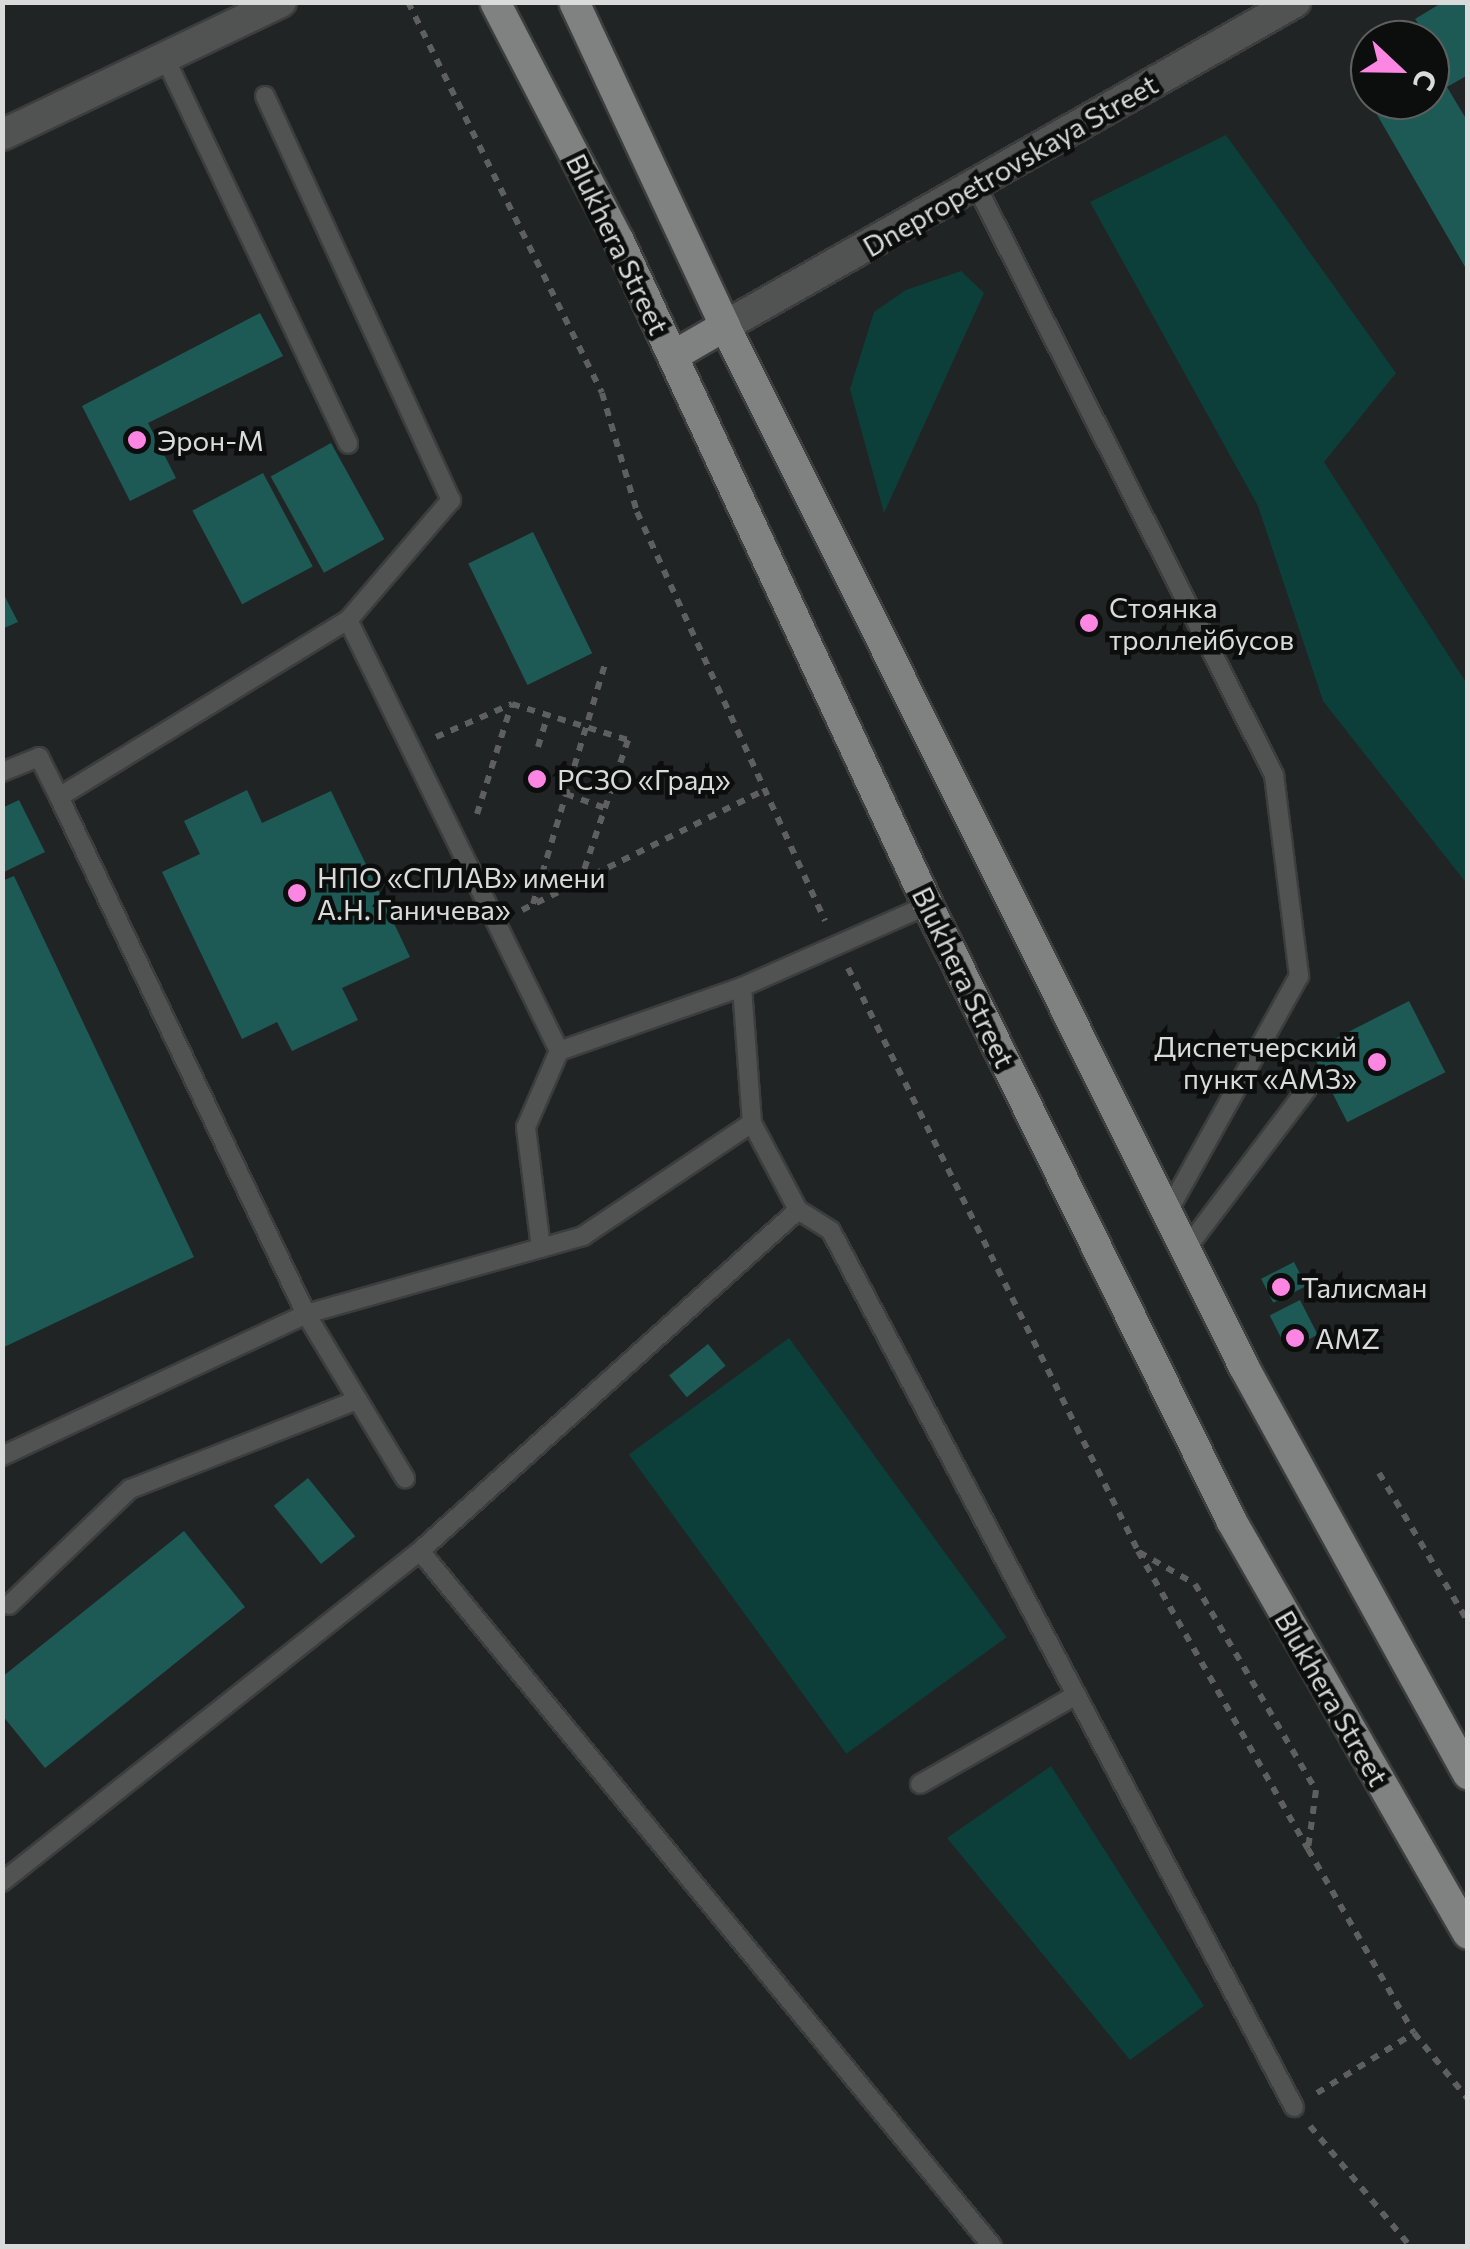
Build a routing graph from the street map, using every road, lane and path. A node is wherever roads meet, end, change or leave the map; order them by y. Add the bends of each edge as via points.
1 (281, 2) edge
2 (494, 2) edge
3 (574, 2) edge
4 (1294, 2) edge
5 (165, 58) junction
6 (265, 96) dead end
7 (2, 135) edge
8 (977, 186) junction
9 (725, 326) junction
10 (673, 356) junction
11 (348, 444) dead end
12 (348, 620) junction
13 (605, 664) dead end
14 (512, 704) junction
15 (548, 716) junction
16 (586, 727) junction
17 (411, 748) junction
18 (538, 748) dead end
19 (2, 772) edge
20 (762, 791) dead end
21 (566, 794) junction
22 (58, 797) junction
23 (605, 808) junction
24 (477, 814) dead end
25 (580, 882) junction
26 (532, 905) junction
27 (928, 905) junction
28 (493, 924) junction
29 (742, 987) junction
30 (558, 1051) junction
31 (1306, 1089) dead end
32 (752, 1123) junction
33 (798, 1210) junction
34 (1166, 1214) junction
35 (541, 1248) junction
36 (1186, 1249) junction
37 (306, 1314) junction
38 (356, 1401) junction
39 (2, 1456) edge
40 (1379, 1473) dead end
41 (405, 1478) dead end
42 (420, 1551) junction
43 (1138, 1551) dead end
44 (9, 1605) dead end
45 (1468, 1622) edge
46 (1076, 1694) junction
47 (1468, 1774) edge
48 (920, 1784) dead end
49 (2, 1882) edge
50 (1468, 1934) edge
51 (1414, 2033) junction
52 (1468, 2099) edge
53 (1294, 2106) junction
54 (992, 2246) edge
55 (1410, 2246) edge

1 - 5 street
2 - 10 main road, Blukhera Street
3 - 9 main road
4 - 8 street, Dnepropetrovskaya Street
5 - 7 street
5 - 11 lane
6 - 12 lane via 451,500
8 - 9 street, Dnepropetrovskaya Street
8 - 34 lane via 1274,775 1299,976
9 - 10 main road
9 - 34 main road
10 - 27 main road, Blukhera Street
12 - 17 lane
12 - 22 lane
13 - 16 path
14 - 15 path
14 - 17 path
14 - 24 path
15 - 16 path
15 - 18 path
16 - 21 path
16 - 23 path via 628,740
17 - 28 lane
19 - 22 lane via 40,757
20 - 25 path
21 - 23 path
21 - 26 path
22 - 37 lane
23 - 25 path
25 - 26 path
26 - 28 path
27 - 29 lane
27 - 50 main road, Blukhera Street via 1230,1520
28 - 30 lane
29 - 30 lane
29 - 32 lane
30 - 35 lane via 526,1128
31 - 36 lane
32 - 33 lane
32 - 35 lane via 582,1236
33 - 42 lane
33 - 46 lane via 831,1231
34 - 36 main road
35 - 37 lane
36 - 47 main road via 1252,1383
37 - 38 lane
37 - 39 lane
38 - 41 lane
38 - 44 lane via 130,1489
40 - 45 path
42 - 49 lane
42 - 54 lane
43 - 51 path via 1195,1584 1316,1790 1308,1848
46 - 48 lane
46 - 53 lane
51 - 52 path
51 - 53 path
53 - 55 path

